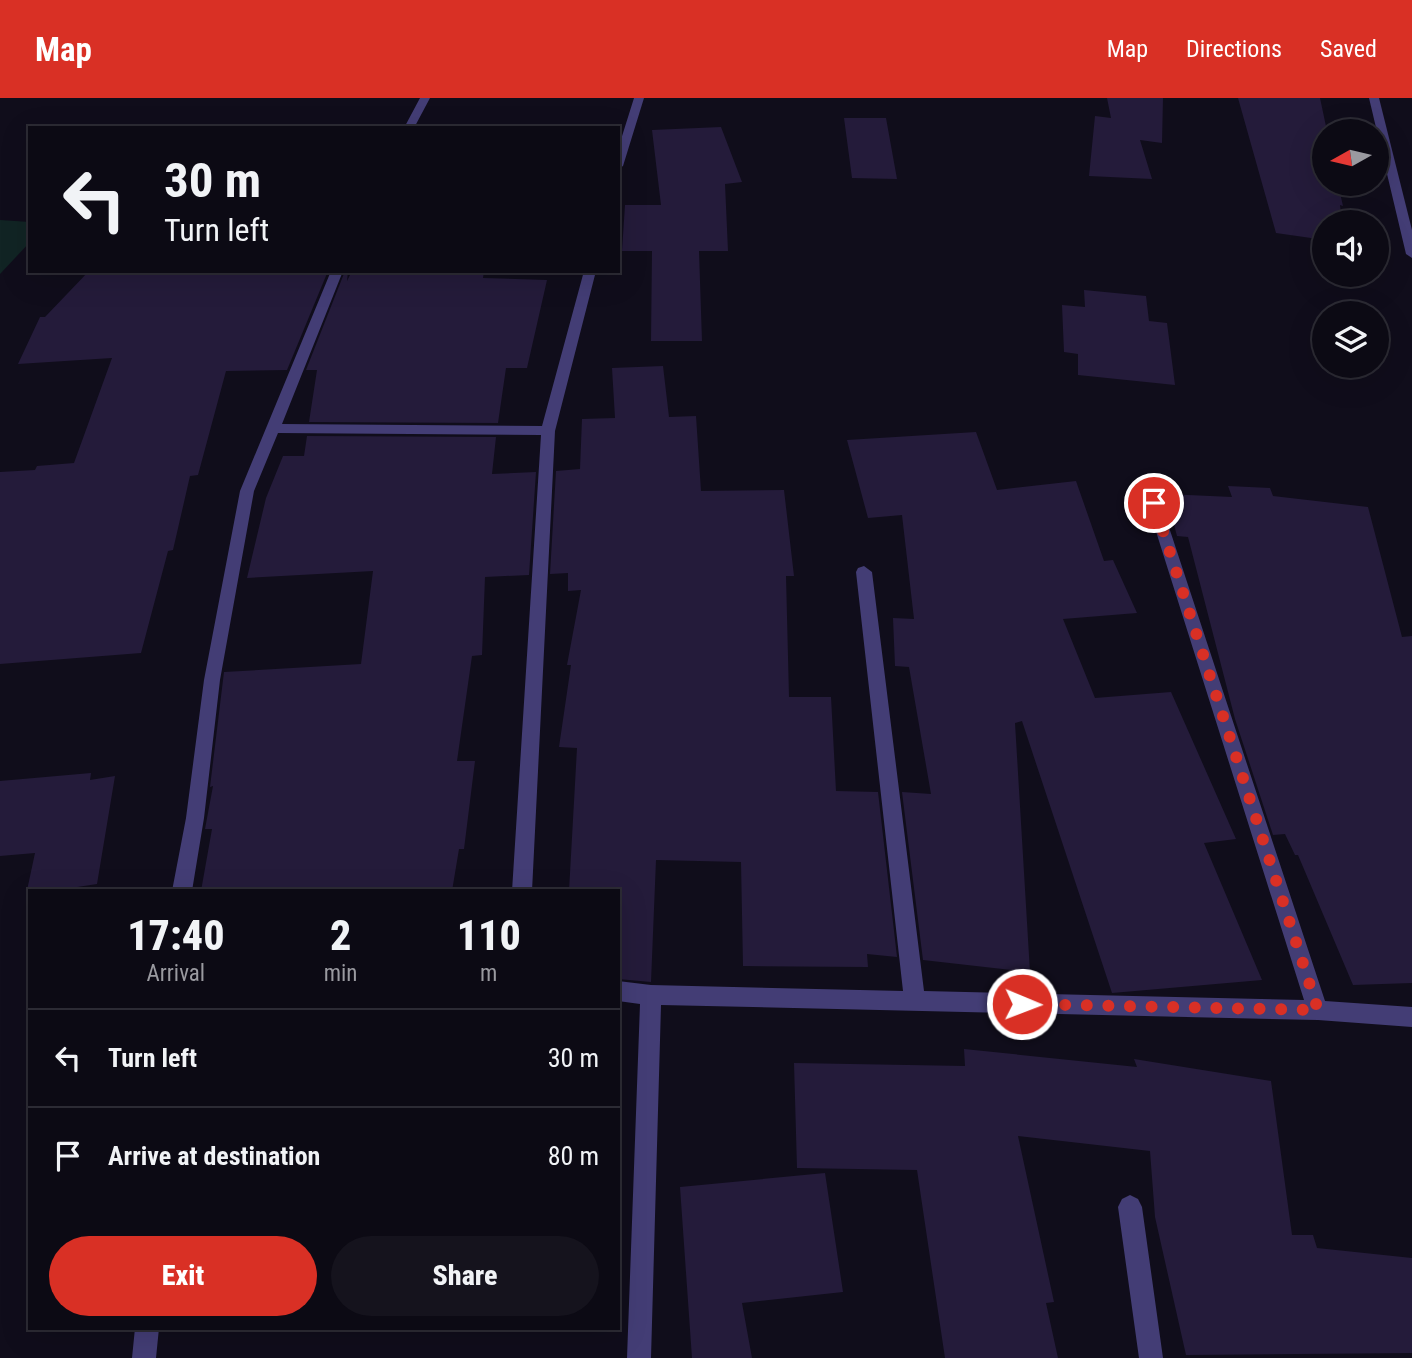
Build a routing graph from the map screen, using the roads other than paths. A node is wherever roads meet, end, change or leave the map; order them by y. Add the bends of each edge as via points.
1 (425, 98) edge
2 (639, 98) edge
3 (1374, 98) edge
4 (410, 126) edge
5 (620, 160) edge
6 (1412, 254) edge
7 (336, 273) edge
8 (589, 273) edge
9 (272, 428) junction
10 (548, 431) junction
11 (1154, 503) dead end
12 (864, 572) dead end
13 (181, 889) edge
14 (522, 889) edge
15 (620, 991) edge
16 (651, 995) junction
17 (915, 1002) junction
18 (1318, 1010) junction
19 (1412, 1017) edge
20 (1130, 1207) dead end
21 (147, 1330) edge
22 (144, 1358) edge
23 (639, 1358) edge
24 (1151, 1358) edge

1 - 4 street
2 - 5 street
3 - 6 street
7 - 9 street
8 - 10 street
9 - 10 street
9 - 13 street via 247,491 212,680
10 - 14 street
11 - 18 street
12 - 17 street
15 - 16 street
16 - 17 street
16 - 23 street
17 - 18 street
18 - 19 street
20 - 24 street
21 - 22 street

